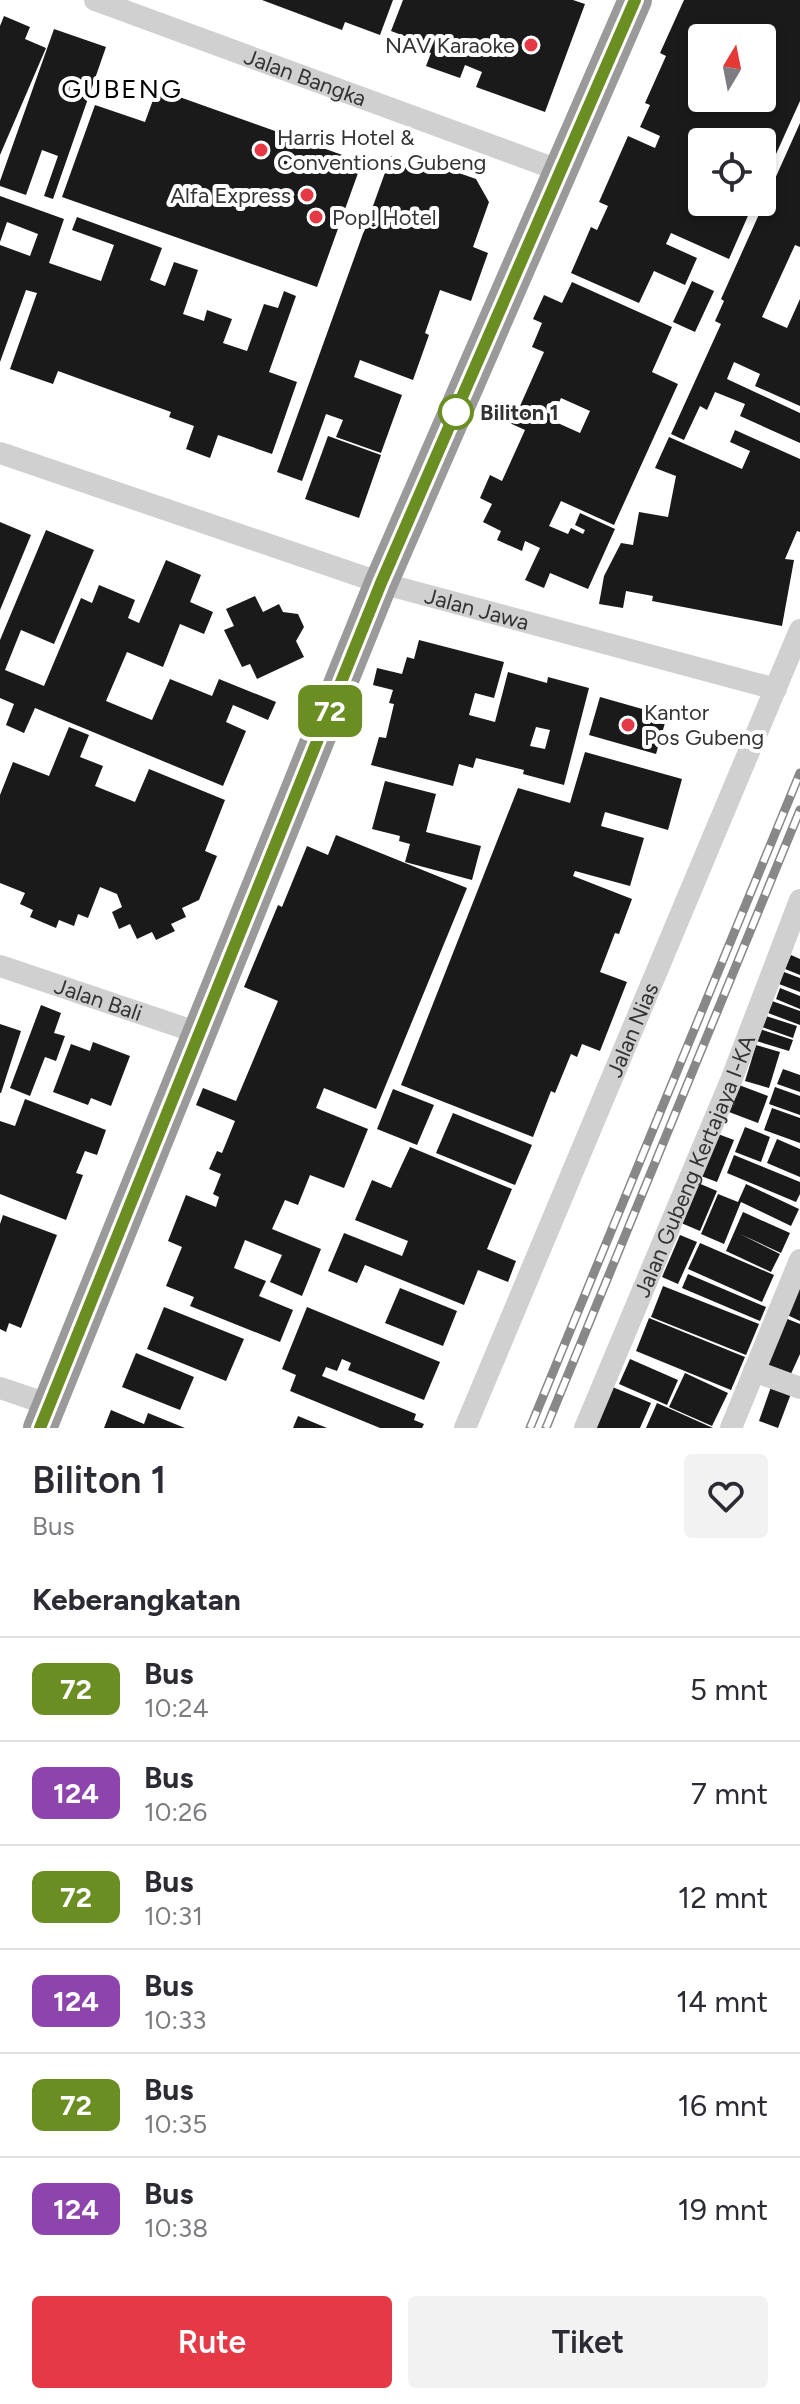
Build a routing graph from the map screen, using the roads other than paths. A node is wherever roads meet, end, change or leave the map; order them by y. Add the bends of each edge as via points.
1 (95, 0) edge
2 (635, 0) edge
3 (561, 171) junction
4 (0, 453) edge
5 (381, 583) junction
6 (800, 630) edge
7 (776, 689) junction
8 (800, 900) edge
9 (0, 966) edge
10 (199, 1033) junction
11 (799, 1266) edge
12 (754, 1371) junction
13 (0, 1388) edge
14 (800, 1388) edge
15 (45, 1417) edge
16 (465, 1428) edge
17 (585, 1428) edge
18 (731, 1428) edge

1 - 3 street, Jalan Bangka
2 - 3 highway
3 - 5 highway
4 - 5 street, Jalan Jawa
5 - 7 street, Jalan Jawa
5 - 10 highway
6 - 7 street, Jalan Nias
7 - 16 street, Jalan Nias
8 - 17 street, Jalan Gubeng Kertajaya I-KA via 732,1078
9 - 10 street, Jalan Bali
10 - 15 highway
11 - 12 street
12 - 14 street
12 - 18 street
13 - 15 street

